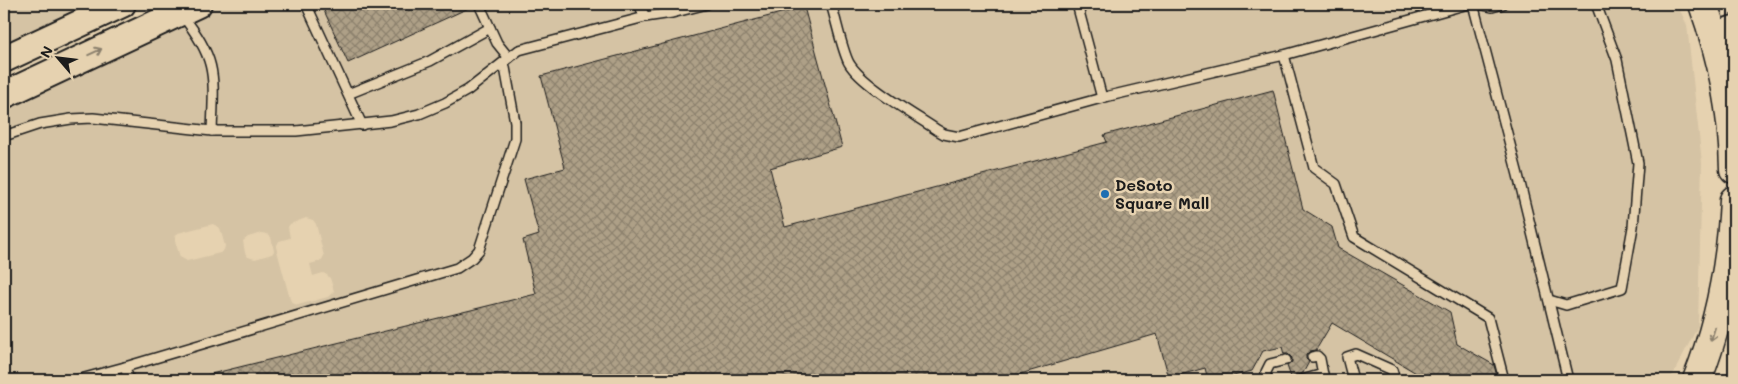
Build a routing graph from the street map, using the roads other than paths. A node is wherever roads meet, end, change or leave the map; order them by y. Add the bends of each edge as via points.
1 (122, 4) edge
2 (306, 4) edge
3 (479, 4) edge
4 (639, 4) edge
5 (707, 4) edge
6 (831, 4) edge
7 (1077, 4) edge
8 (1468, 4) edge
9 (1473, 4) edge
10 (1479, 4) edge
11 (1502, 4) edge
12 (1596, 4) edge
13 (1704, 4) edge
14 (185, 7) edge
15 (645, 17) junction
16 (490, 28) junction
17 (1725, 33) edge
18 (1284, 54) junction
19 (4, 59) edge
20 (506, 60) junction
21 (348, 94) junction
22 (4, 95) edge
23 (1102, 98) junction
24 (362, 125) junction
25 (212, 131) junction
26 (4, 136) edge
27 (1734, 169) edge
28 (1734, 200) edge
29 (1549, 300) junction
30 (1312, 357) dead end
31 (1286, 360) dead end
32 (126, 367) junction
33 (1323, 377) edge
34 (77, 380) edge
35 (128, 380) edge
36 (1266, 380) edge
37 (1302, 380) edge
38 (1353, 380) edge
39 (1395, 380) edge
40 (1504, 380) edge
41 (1568, 380) edge
42 (1697, 380) edge

1 - 19 main road
2 - 21 lane
3 - 16 lane
4 - 15 lane
5 - 15 lane
6 - 23 lane via 848,61 855,70 872,86 944,134 966,136
7 - 23 lane
8 - 18 lane
9 - 29 lane
10 - 11 lane
12 - 29 lane via 1617,60 1638,163 1633,227 1622,288 1566,305
13 - 17 main road
22 -> 14 main road
14 - 25 lane via 208,54 214,75
15 - 20 lane via 529,47
16 - 20 lane
16 - 21 lane via 430,61
17 - 27 main road via 1721,57
18 - 23 lane
18 - 40 lane via 1314,168 1336,184 1354,237 1488,318
20 - 24 lane via 468,90 445,103 418,114
20 - 32 lane via 515,139 479,250 472,258 457,268
21 - 24 lane
24 - 25 lane via 296,131
25 - 26 lane via 93,118 40,124
28 -> 42 main road via 1731,248 1721,305
29 - 41 lane
30 - 33 lane via 1320,359
31 - 36 lane via 1270,364
32 - 34 lane
32 - 35 lane
33 - 37 lane
38 - 39 lane via 1347,357 1356,354 1392,370

